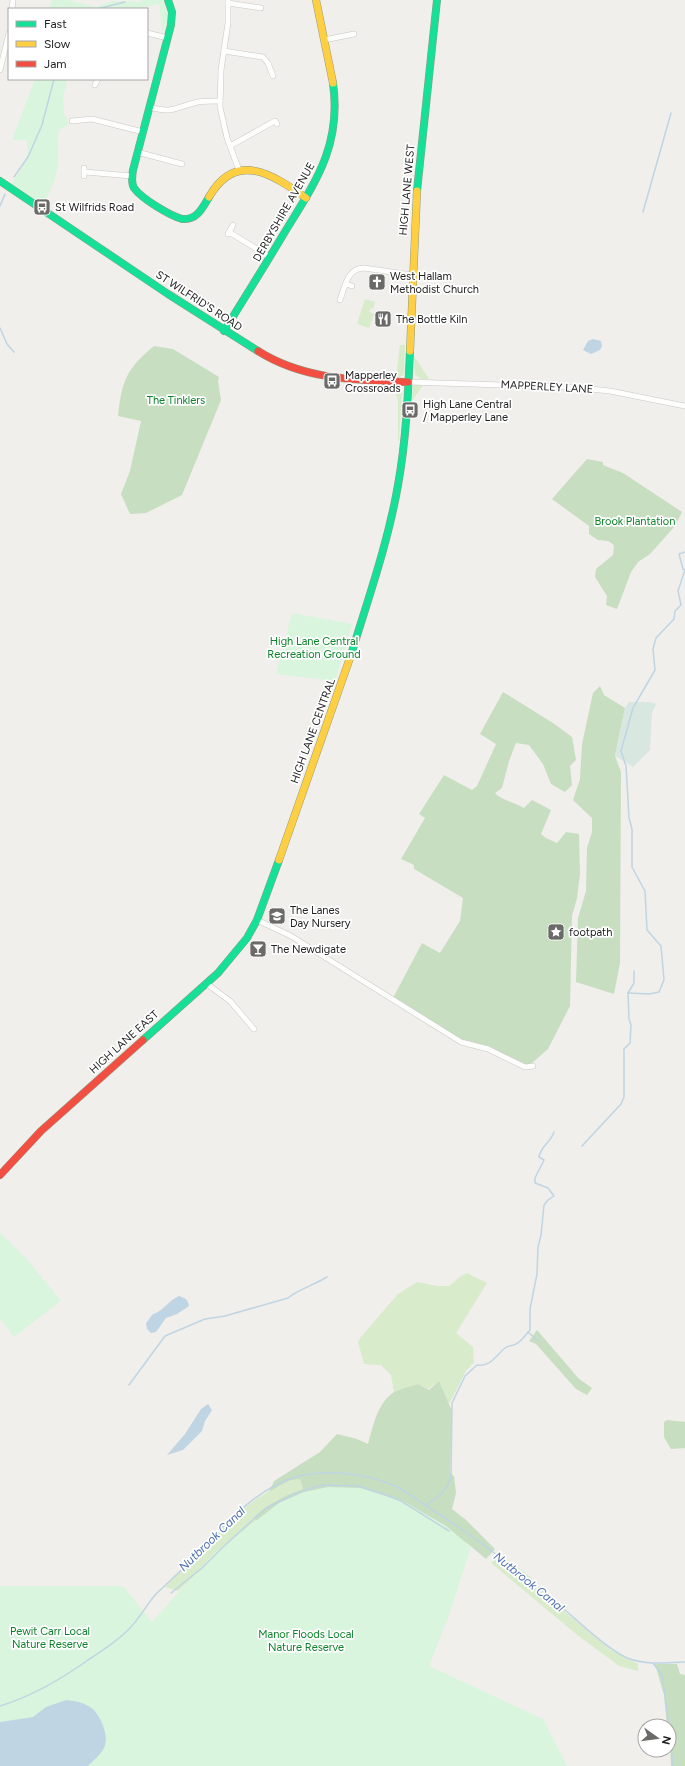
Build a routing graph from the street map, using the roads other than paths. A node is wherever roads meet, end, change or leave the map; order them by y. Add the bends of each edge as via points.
1 (168, 0) edge
2 (316, 0) edge
3 (437, 0) edge
4 (228, 2) edge
5 (261, 8) dead end
6 (342, 30) dead end
7 (148, 33) edge
8 (354, 34) dead end
9 (343, 36) junction
10 (8, 37) edge
11 (168, 38) junction
12 (324, 40) junction
13 (224, 51) junction
14 (0, 68) edge
15 (273, 76) dead end
16 (98, 80) edge
17 (95, 85) dead end
18 (220, 101) junction
19 (150, 107) junction
20 (72, 122) dead end
21 (276, 124) dead end
22 (143, 132) junction
23 (230, 146) junction
24 (137, 152) junction
25 (182, 164) dead end
26 (239, 170) junction
27 (84, 172) dead end
28 (132, 176) junction
29 (0, 181) edge
30 (306, 198) junction
31 (233, 225) dead end
32 (270, 257) junction
33 (412, 275) junction
34 (346, 284) junction
35 (352, 286) dead end
36 (340, 300) dead end
37 (224, 331) junction
38 (408, 382) junction
39 (685, 406) edge
40 (257, 920) junction
41 (206, 984) junction
42 (254, 1029) dead end
43 (533, 1066) dead end
44 (0, 1175) edge

1 - 11 main road via 172,16
2 - 12 main road, DERBYSHIRE AVENUE
3 - 33 main road, HIGH LANE WEST
4 - 5 street
4 - 13 street
6 - 9 street
7 - 11 street
8 - 9 street
9 - 12 street
10 - 14 street
11 - 19 main road
12 - 30 main road, DERBYSHIRE AVENUE via 333,82 334,126 327,158
13 - 15 street via 262,57 268,63
13 - 18 street
16 - 17 street
18 - 19 street via 200,102 170,111
18 - 23 street via 222,122
19 - 22 main road
20 - 22 street via 82,123 92,119
21 - 23 street via 275,121
22 - 24 main road
23 - 26 street
24 - 25 street via 176,160
24 - 28 main road
26 - 28 main road via 220,181 200,211 192,218 186,219 176,217 140,194 134,187
26 - 30 main road via 267,173
27 - 28 street
29 - 37 main road, ST WILFRID'S ROAD
30 - 32 main road, DERBYSHIRE AVENUE
31 - 32 street via 228,234
32 - 37 main road, DERBYSHIRE AVENUE
33 - 34 street via 362,268 352,272
33 - 38 main road, HIGH LANE WEST
34 - 35 street
34 - 36 street
37 - 38 main road, ST WILFRID'S ROAD via 273,361 305,373 344,379
38 - 39 street, MAPPERLEY LANE via 570,387 610,391
38 - 40 main road, HIGH LANE CENTRAL via 405,439 398,486 382,554 335,705
40 - 41 main road, HIGH LANE EAST via 243,944
40 - 43 street via 291,936 461,1042 488,1049 525,1066
41 - 42 street via 230,1001
41 - 44 main road, HIGH LANE EAST via 41,1131

